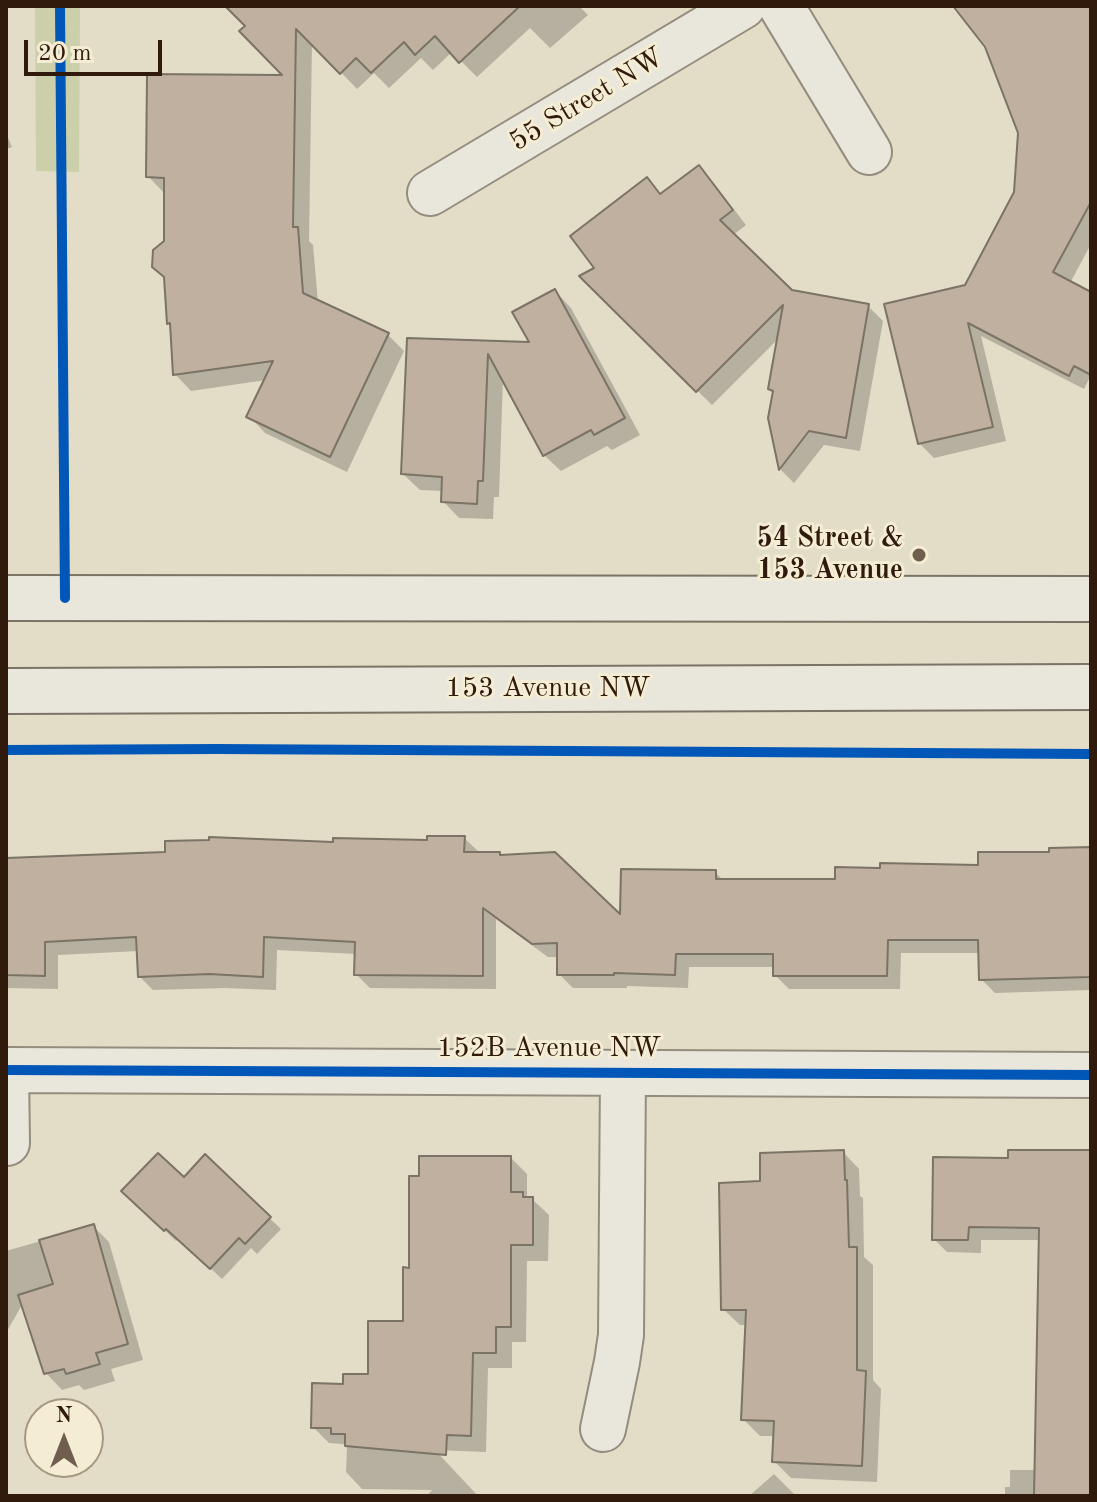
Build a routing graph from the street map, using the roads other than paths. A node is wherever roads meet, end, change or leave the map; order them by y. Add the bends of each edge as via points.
1 (743, 6) edge
2 (781, 6) edge
3 (869, 152) dead end
4 (430, 193) dead end
5 (6, 598) edge
6 (1091, 599) edge
7 (1091, 687) edge
8 (6, 691) edge
9 (6, 1070) edge
10 (623, 1073) junction
11 (1091, 1075) edge
12 (7, 1143) edge
13 (603, 1429) dead end

1 - 4 main road, 55 Street NW
2 - 3 main road
5 - 6 main road
7 - 8 main road, 153 Avenue NW
9 - 10 main road, 152B Avenue NW
9 - 12 main road, 152B Avenue NW
10 - 11 main road, 152B Avenue NW
10 - 13 main road, 152B Avenue NW via 621,1335

